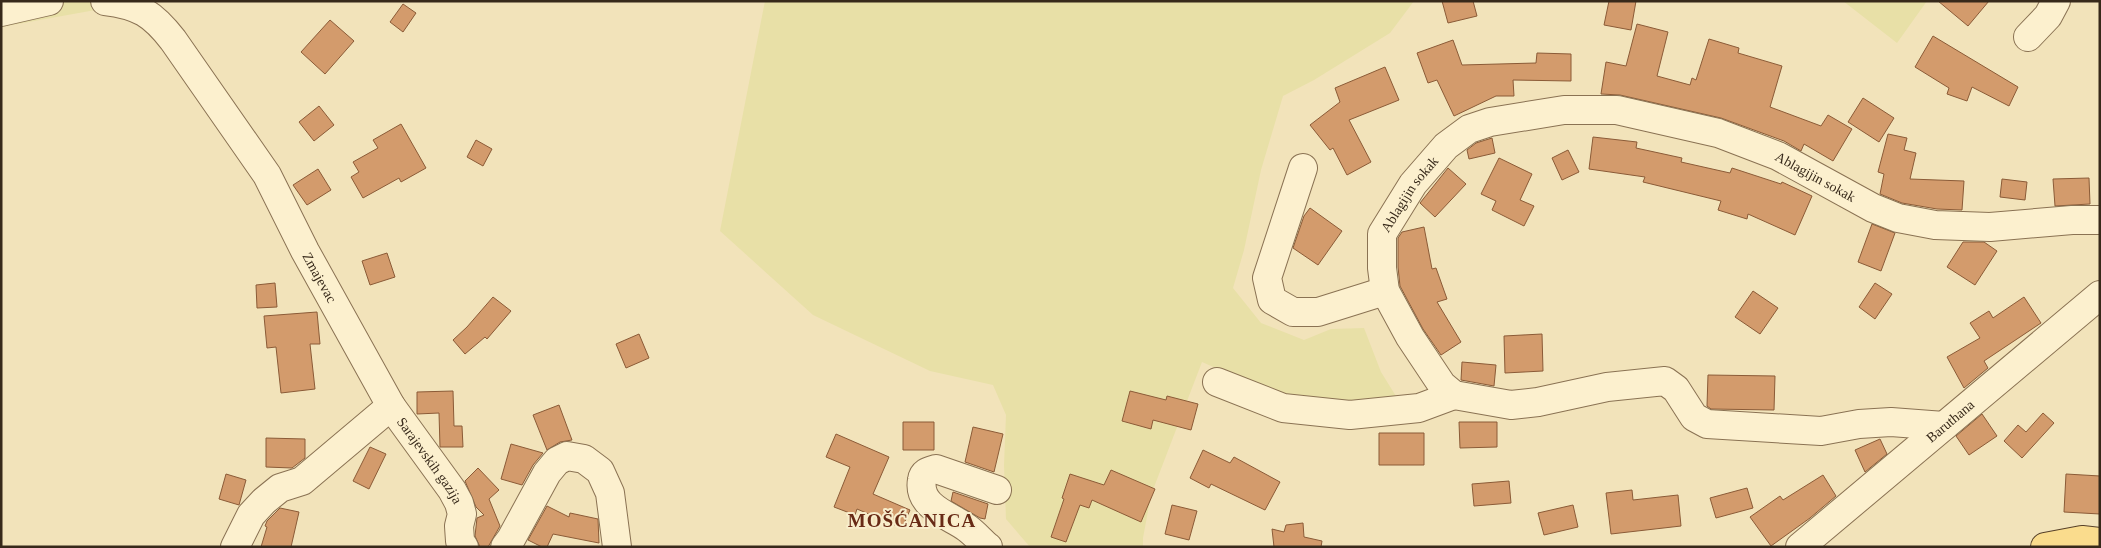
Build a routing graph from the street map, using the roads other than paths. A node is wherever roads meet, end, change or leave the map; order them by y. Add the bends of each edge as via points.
1 (49, 1) edge
2 (105, 1) edge
3 (2056, 1) edge
4 (1, 12) edge
5 (2028, 37) dead end
6 (1303, 168) dead end
7 (2100, 220) edge
8 (1385, 291) junction
9 (2100, 295) edge
10 (1217, 382) dead end
11 (1454, 395) junction
12 (391, 406) junction
13 (1944, 426) junction
14 (997, 490) dead end
15 (2100, 542) edge
16 (235, 547) edge
17 (464, 547) edge
18 (505, 547) edge
19 (617, 547) edge
20 (988, 547) edge
21 (1800, 547) edge
22 (2045, 547) edge

1 - 4 street
2 - 12 street, Zmajevac via 138,9 157,20 174,40 267,175
3 - 5 street via 2048,16
6 - 8 street via 1267,278 1272,300 1293,312 1318,312
7 - 8 street, Ablagijin sokak via 1990,227 1935,225 1898,218 1873,208 1778,156 1718,132 1617,110 1564,110 1490,122 1469,129 1446,146 1413,184 1382,234
8 - 11 street, Ablagijin sokak via 1410,337 1442,385
9 - 13 street, Baruthana
10 - 11 street via 1282,408 1350,415 1419,408
11 - 13 street via 1511,405 1607,387 1665,381 1676,389 1694,417 1707,424 1821,431 1892,422
12 - 16 street via 302,481 280,488 264,501 251,515
12 - 17 street, Sarajevskih gazija via 460,502 460,540
13 - 21 street, Baruthana
14 - 20 street via 936,469 923,475 921,484 923,494 934,508 967,528
15 - 22 main road via 2082,540
18 - 19 street via 548,473 557,461 567,456 584,459 600,471 610,493

